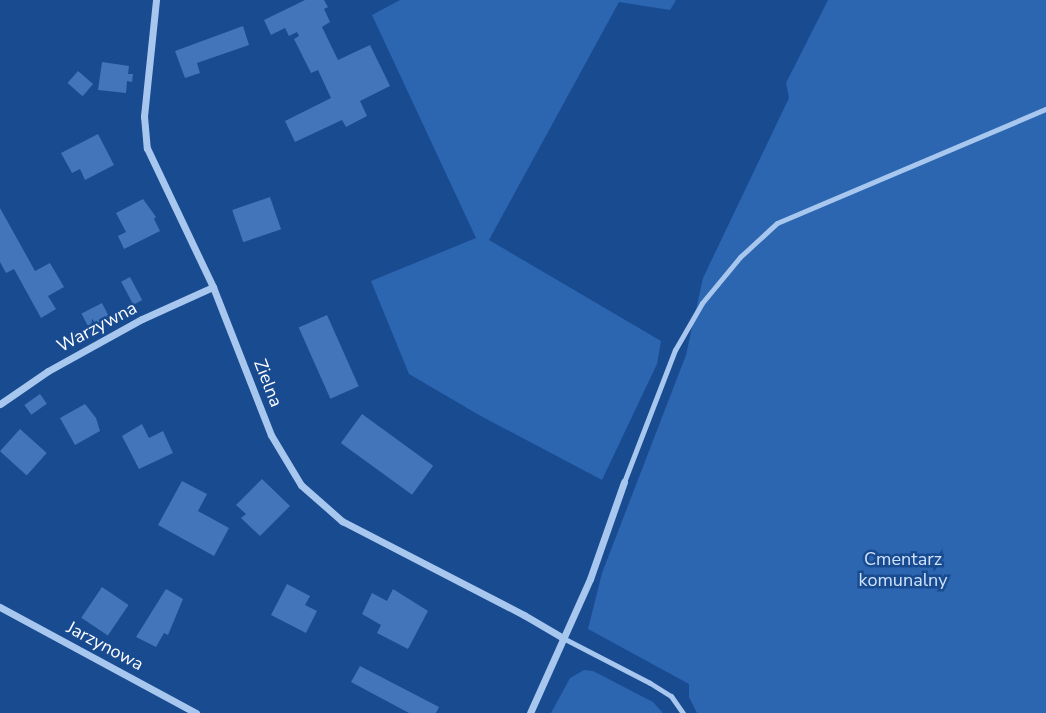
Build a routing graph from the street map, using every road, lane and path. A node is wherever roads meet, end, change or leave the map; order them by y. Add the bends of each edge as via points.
1 (156, 0) edge
2 (1046, 109) edge
3 (213, 287) junction
4 (0, 404) edge
5 (624, 481) joint
6 (0, 607) edge
7 (563, 638) junction
8 (196, 713) edge
9 (530, 713) edge
10 (683, 713) edge

1 - 3 street, Zielna via 145,116 148,148
2 - 5 lane via 777,223 740,257 702,303 675,350
3 - 4 street, Warzywna via 142,319
3 - 7 street, Zielna via 271,435 301,485 342,521
5 - 7 street via 590,579
6 - 8 street, Jarzynowa
7 - 9 street
7 - 10 lane via 661,689

